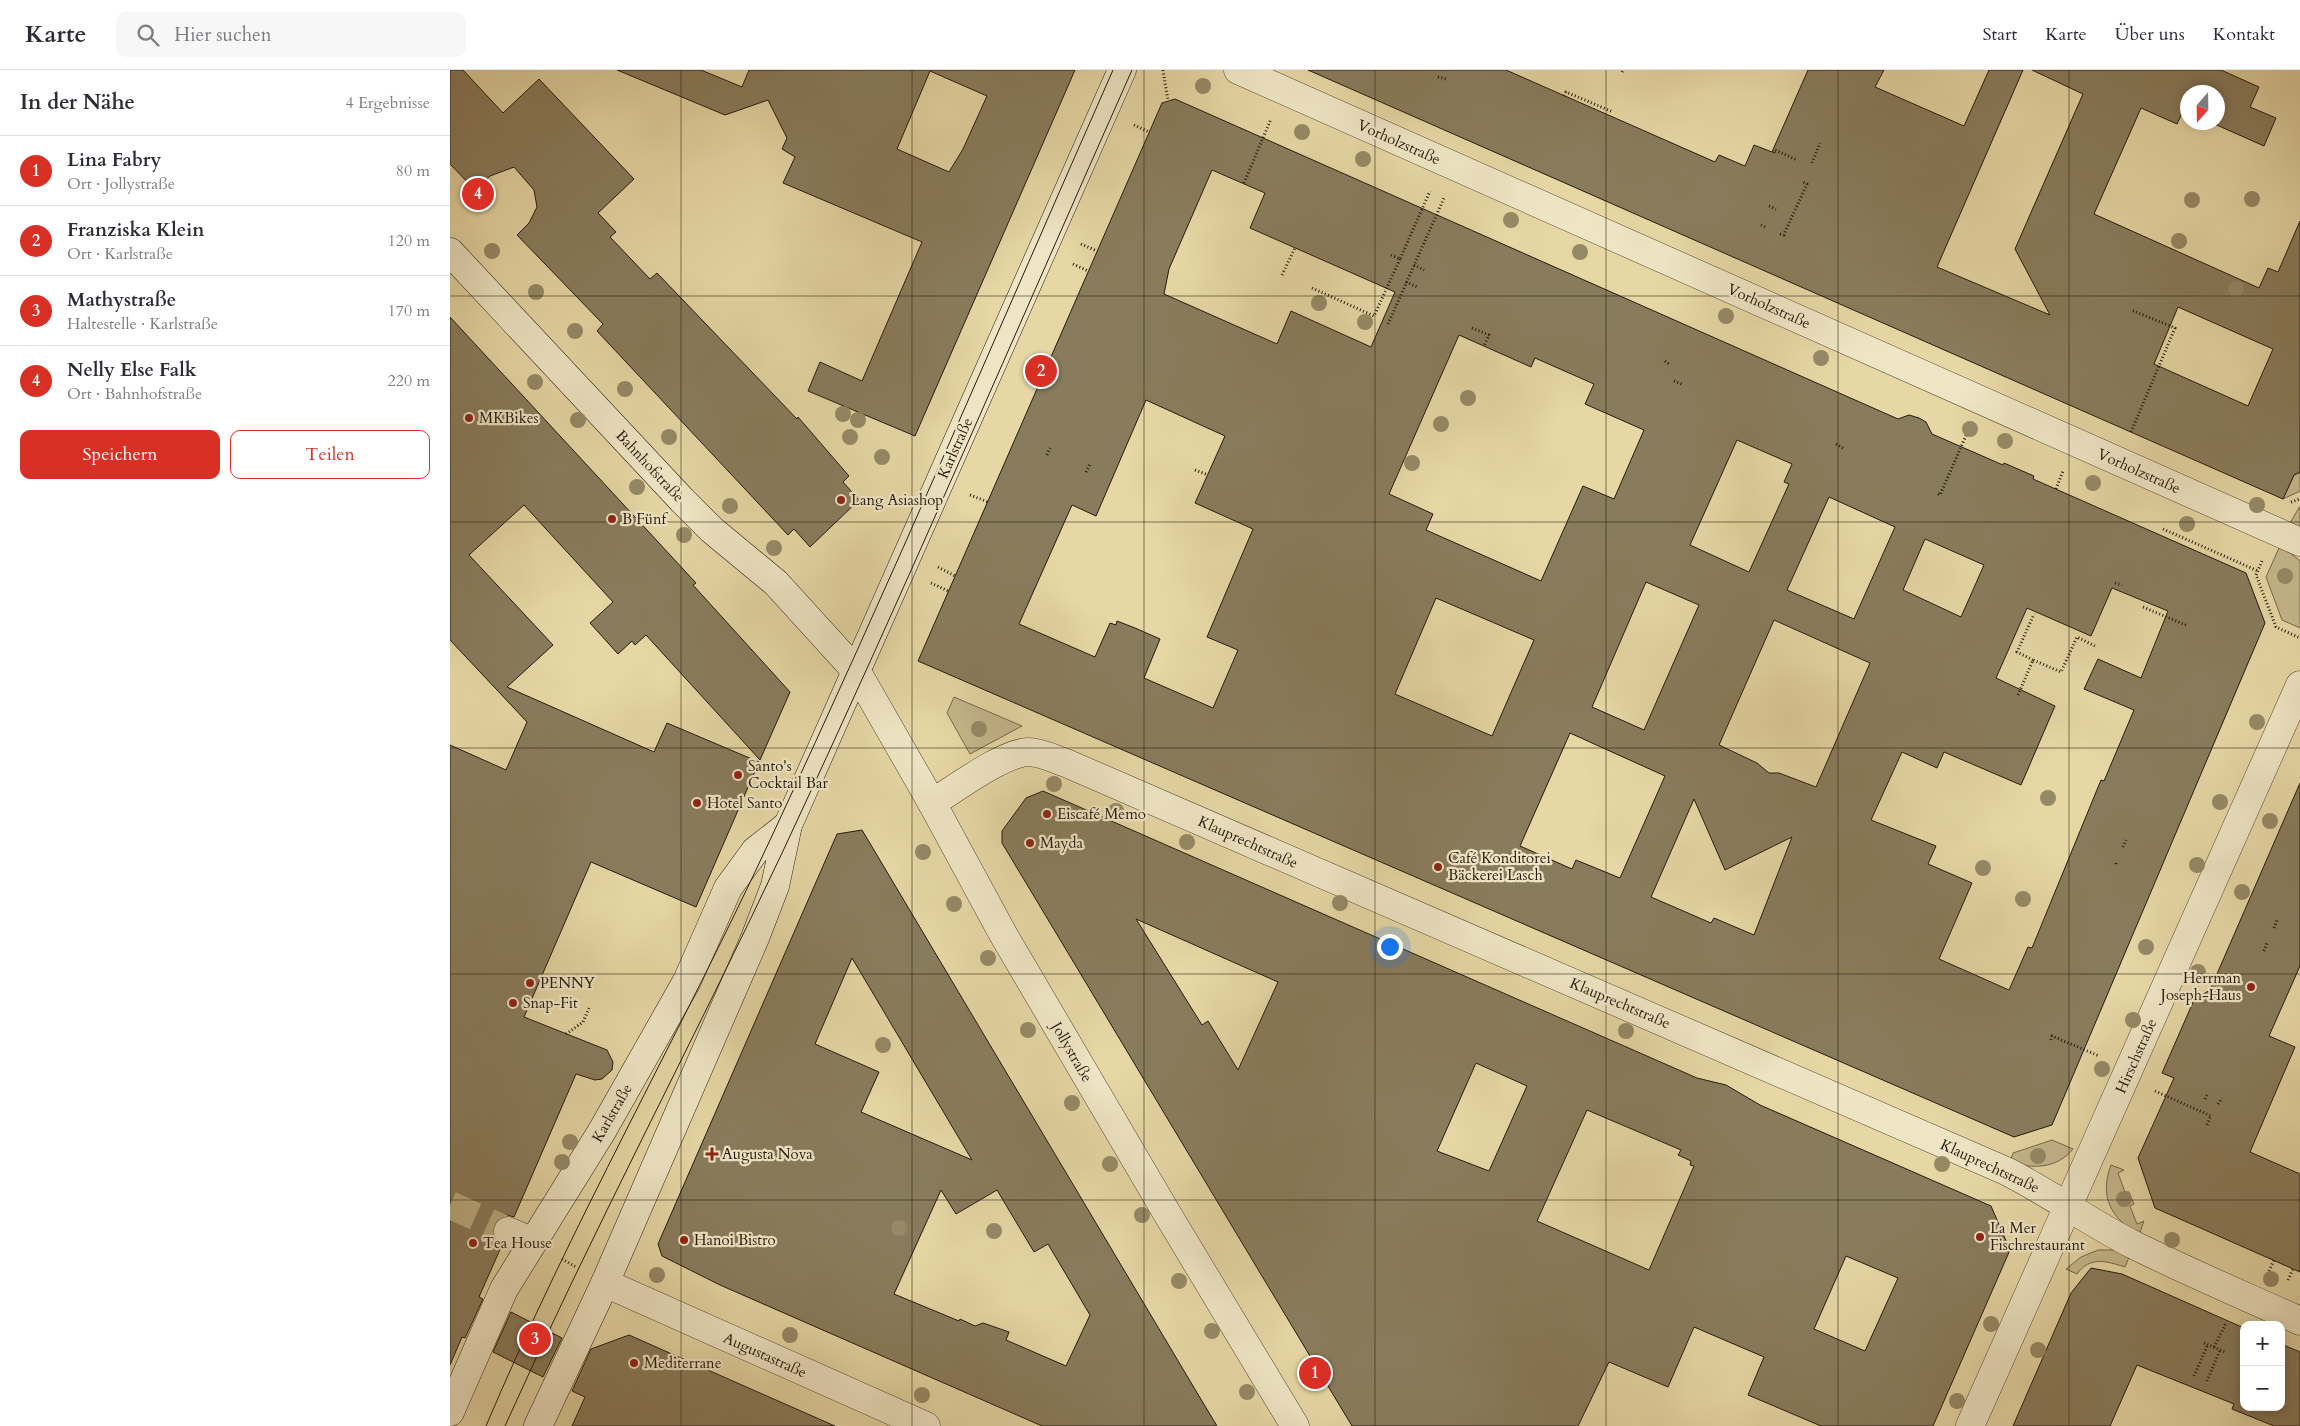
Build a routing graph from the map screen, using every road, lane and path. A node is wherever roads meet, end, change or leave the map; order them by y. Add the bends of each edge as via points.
1 (1122, 70) edge
2 (1163, 70) edge
3 (1238, 70) edge
4 (1438, 77) dead end
5 (1446, 79) dead end
6 (1284, 90) junction
7 (1564, 96) dead end
8 (1168, 101) dead end
9 (1613, 112) dead end
10 (1820, 143) dead end
11 (1774, 153) dead end
12 (1797, 160) dead end
13 (1812, 163) dead end
14 (1450, 164) junction
15 (1803, 182) dead end
16 (1244, 183) dead end
17 (1769, 206) dead end
18 (1776, 209) dead end
19 (1760, 225) dead end
20 (1767, 228) dead end
21 (1780, 234) dead end
22 (1295, 248) dead end
23 (450, 252) edge
24 (1391, 255) dead end
25 (1400, 259) junction
26 (1414, 265) junction
27 (1424, 270) dead end
28 (1282, 275) dead end
29 (1406, 282) junction
30 (1417, 287) dead end
31 (1312, 288) dead end
32 (2132, 310) dead end
33 (1388, 324) dead end
34 (1472, 328) dead end
35 (1484, 346) dead end
36 (1665, 361) dead end
37 (1669, 364) dead end
38 (1674, 381) dead end
39 (1682, 384) dead end
40 (1982, 400) junction
41 (1836, 444) dead end
42 (1050, 448) dead end
43 (1843, 448) dead end
44 (1047, 455) dead end
45 (2118, 461) junction
46 (1090, 464) dead end
47 (1195, 470) dead end
48 (1086, 472) dead end
49 (1208, 476) dead end
50 (1938, 494) dead end
51 (2300, 499) edge
52 (2163, 529) dead end
53 (2276, 531) junction
54 (2300, 542) edge
55 (2243, 564) junction
56 (2240, 570) dead end
57 (2258, 571) junction
58 (2115, 583) dead end
59 (2122, 585) dead end
60 (2143, 606) dead end
61 (2034, 614) dead end
62 (2188, 626) dead end
63 (2300, 638) edge
64 (2095, 646) dead end
65 (2033, 660) junction
66 (857, 672) junction
67 (2300, 685) edge
68 (2018, 695) dead end
69 (932, 803) junction
70 (788, 825) junction
71 (2126, 840) dead end
72 (2123, 847) dead end
73 (2277, 920) dead end
74 (2274, 928) dead end
75 (2267, 943) dead end
76 (2264, 951) dead end
77 (589, 1008) dead end
78 (566, 1034) dead end
79 (2051, 1040) dead end
80 (2064, 1041) dead end
81 (2126, 1078) junction
82 (2208, 1093) dead end
83 (2222, 1098) dead end
84 (2205, 1099) dead end
85 (2218, 1104) dead end
86 (2207, 1125) dead end
87 (2067, 1207) junction
88 (520, 1236) junction
89 (605, 1283) junction
90 (2300, 1321) edge
91 (2204, 1343) dead end
92 (2208, 1344) junction
93 (2194, 1376) dead end
94 (2207, 1381) dead end
95 (450, 1412) edge
96 (538, 1426) edge
97 (926, 1426) edge
98 (1296, 1426) edge
99 (1970, 1426) edge

1 - 66 street, Karlstraße
2 - 8 path
3 - 6 street, Vorholzstraße
4 - 5 path
6 - 14 street, Vorholzstraße
6 - 16 path
7 - 9 path via 1566,92
10 - 13 path
11 - 12 path via 1775,150
14 - 25 path
14 - 26 path
14 - 40 street, Vorholzstraße
15 - 21 path via 1807,184 1797,209 1784,235
17 - 18 path
19 - 20 path
22 - 28 path
23 - 66 street, Bahnhofstraße via 682,500 712,530 776,583
24 - 25 path
25 - 31 path via 1374,316
26 - 27 path
26 - 29 path
29 - 30 path
29 - 33 path
32 - 45 path via 2175,328
34 - 35 path via 1489,335
36 - 37 path
38 - 39 path
40 - 45 street, Vorholzstraße
40 - 50 path
41 - 43 path
42 - 44 path
45 - 53 street, Vorholzstraße
46 - 48 path
47 - 49 path
51 - 53 path via 2288,504
52 - 55 path
53 - 54 street, Vorholzstraße
53 - 57 path
55 - 56 path
55 - 57 path
57 - 63 path via 2256,574 2276,627
58 - 59 path
60 - 62 path
61 - 65 path via 2017,652
64 - 65 path via 2077,637 2061,672
65 - 68 path
66 - 69 street, Jollystraße
66 - 70 street, Karlstraße
67 - 81 street, Hirschstraße
69 - 87 street, Klauprechtstraße via 1002,761 1029,752 1043,755 1997,1167 2040,1188
69 - 98 street, Jollystraße via 1002,934
70 - 88 street, Karlstraße via 755,851 728,888 687,981 602,1131
70 - 89 street, Karlstraße via 775,886 755,938
71 - 72 path
73 - 74 path
75 - 76 path
77 - 78 path via 583,1022
79 - 80 path via 2052,1036
81 - 86 path via 2211,1116
81 - 87 street, Hirschstraße
82 - 84 path
83 - 85 path
87 - 90 street, Klauprechtstraße via 2134,1245
87 - 99 street, Hirschstraße
88 - 89 path
88 - 95 street, Karlstraße via 504,1289
89 - 96 street, Karlstraße
89 - 97 street, Augustastraße
91 - 92 path
92 - 93 path
92 - 94 path via 2223,1351

